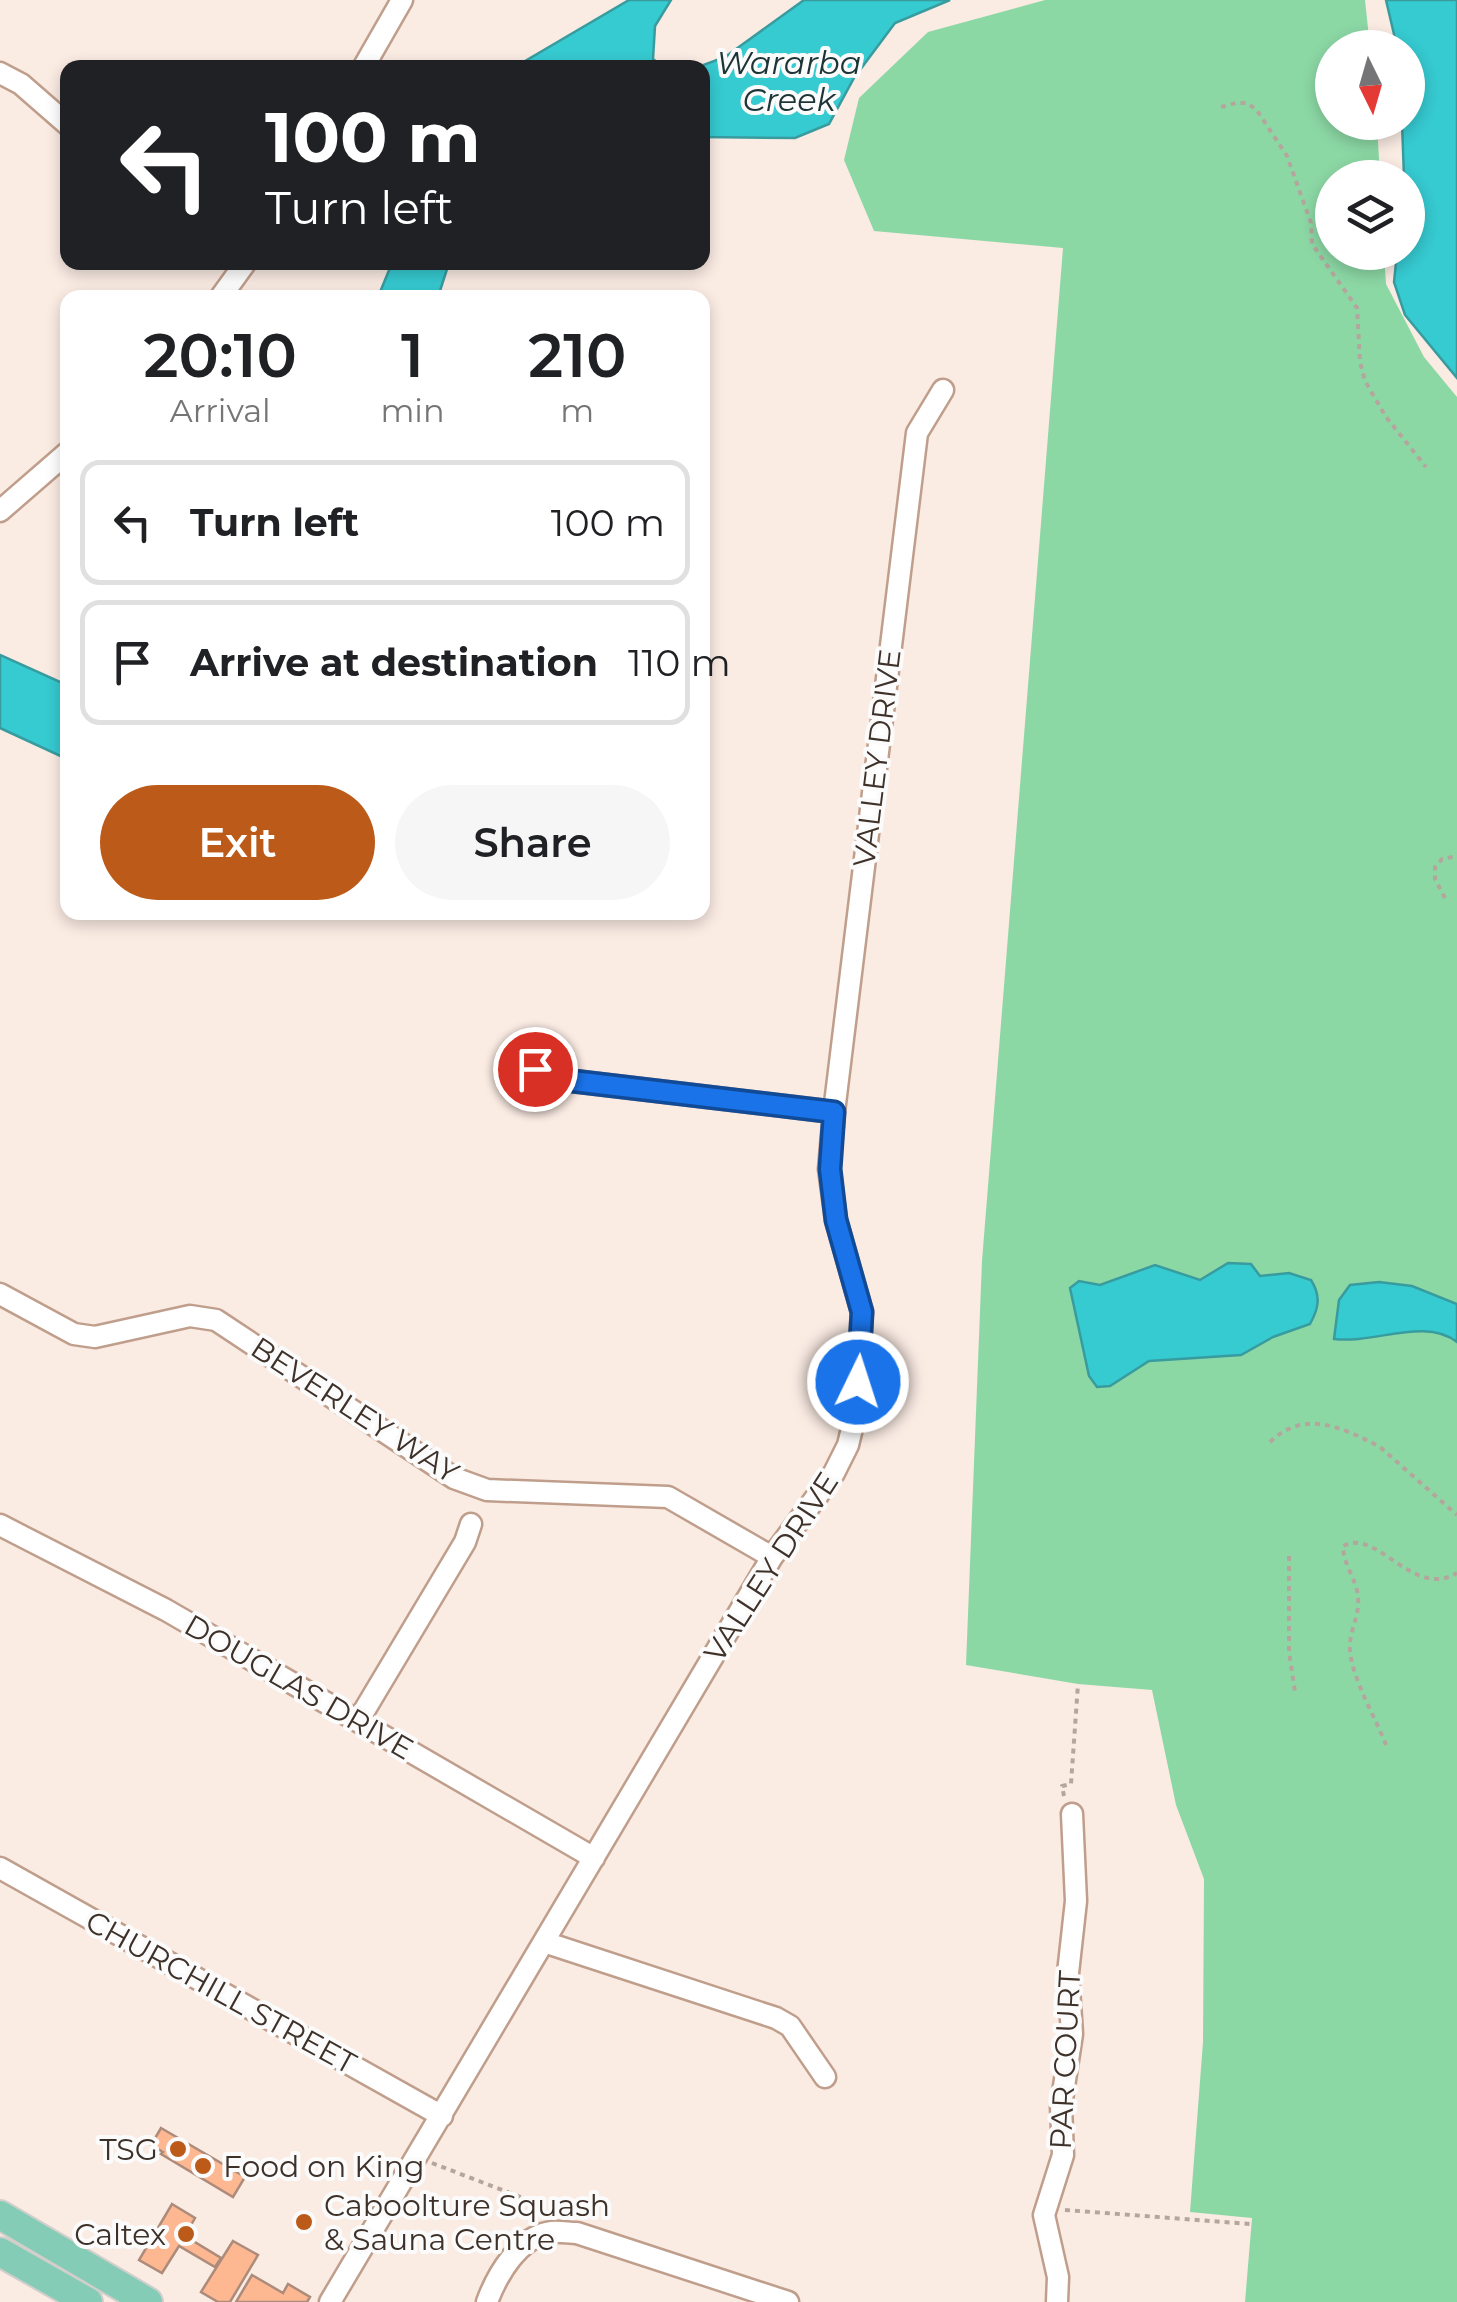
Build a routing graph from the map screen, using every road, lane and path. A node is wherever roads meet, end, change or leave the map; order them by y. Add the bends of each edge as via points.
1 (402, 0) edge
2 (368, 60) edge
3 (0, 74) edge
4 (1221, 107) dead end
5 (60, 118) edge
6 (944, 390) dead end
7 (60, 459) edge
8 (1426, 467) dead end
9 (0, 511) edge
10 (1457, 856) edge
11 (1445, 898) dead end
12 (514, 1058) dead end
13 (834, 1112) junction
14 (0, 1294) edge
15 (1270, 1442) dead end
16 (1457, 1515) edge
17 (471, 1524) dead end
18 (0, 1525) edge
19 (1289, 1556) dead end
20 (772, 1557) junction
21 (1457, 1573) edge
22 (1078, 1684) dead end
23 (1295, 1692) dead end
24 (358, 1721) junction
25 (1386, 1745) dead end
26 (1072, 1814) joint
27 (594, 1858) junction
28 (0, 1868) edge
29 (544, 1942) junction
30 (825, 2077) dead end
31 (442, 2116) junction
32 (432, 2163) dead end
33 (1046, 2208) junction
34 (545, 2214) dead end
35 (0, 2216) edge
36 (1251, 2224) dead end
37 (0, 2252) edge
38 (54, 2292) edge
39 (88, 2302) edge
40 (148, 2302) edge
41 (330, 2302) edge
42 (487, 2302) edge
43 (788, 2302) edge
44 (1057, 2302) edge

1 - 2 street
3 - 5 street
4 - 8 path via 1256,109 1287,156 1312,244 1357,308 1365,381
6 - 13 street, VALLEY DRIVE via 917,433
7 - 9 street
10 - 11 path via 1436,867
12 - 13 street via 556,1079
13 - 20 street, VALLEY DRIVE via 830,1169 836,1220 862,1312 855,1416 834,1473
14 - 20 street, BEVERLEY WAY via 74,1334 95,1337 190,1316 216,1320 454,1478 487,1490 668,1498
15 - 16 path via 1286,1428 1312,1421 1370,1441
17 - 24 street
18 - 24 street, DOUGLAS DRIVE via 166,1610
19 - 23 path
20 - 27 street, VALLEY DRIVE
21 - 25 path via 1431,1579 1364,1542 1343,1546 1359,1602 1352,1660
22 - 26 path via 1070,1784 1062,1786
24 - 27 street, DOUGLAS DRIVE
26 - 33 street, PAR COURT via 1072,2034 1061,2106 1064,2155
27 - 29 street, VALLEY DRIVE
28 - 31 street, CHURCHILL STREET
29 - 30 street via 776,2018 790,2026
29 - 31 street, VALLEY DRIVE
31 - 41 street, VALLEY DRIVE
32 - 34 path via 523,2198
33 - 36 path
33 - 44 street, PAR COURT
35 - 40 main road
37 - 38 main road
38 - 39 main road
42 - 43 street via 512,2257 550,2232 576,2233

